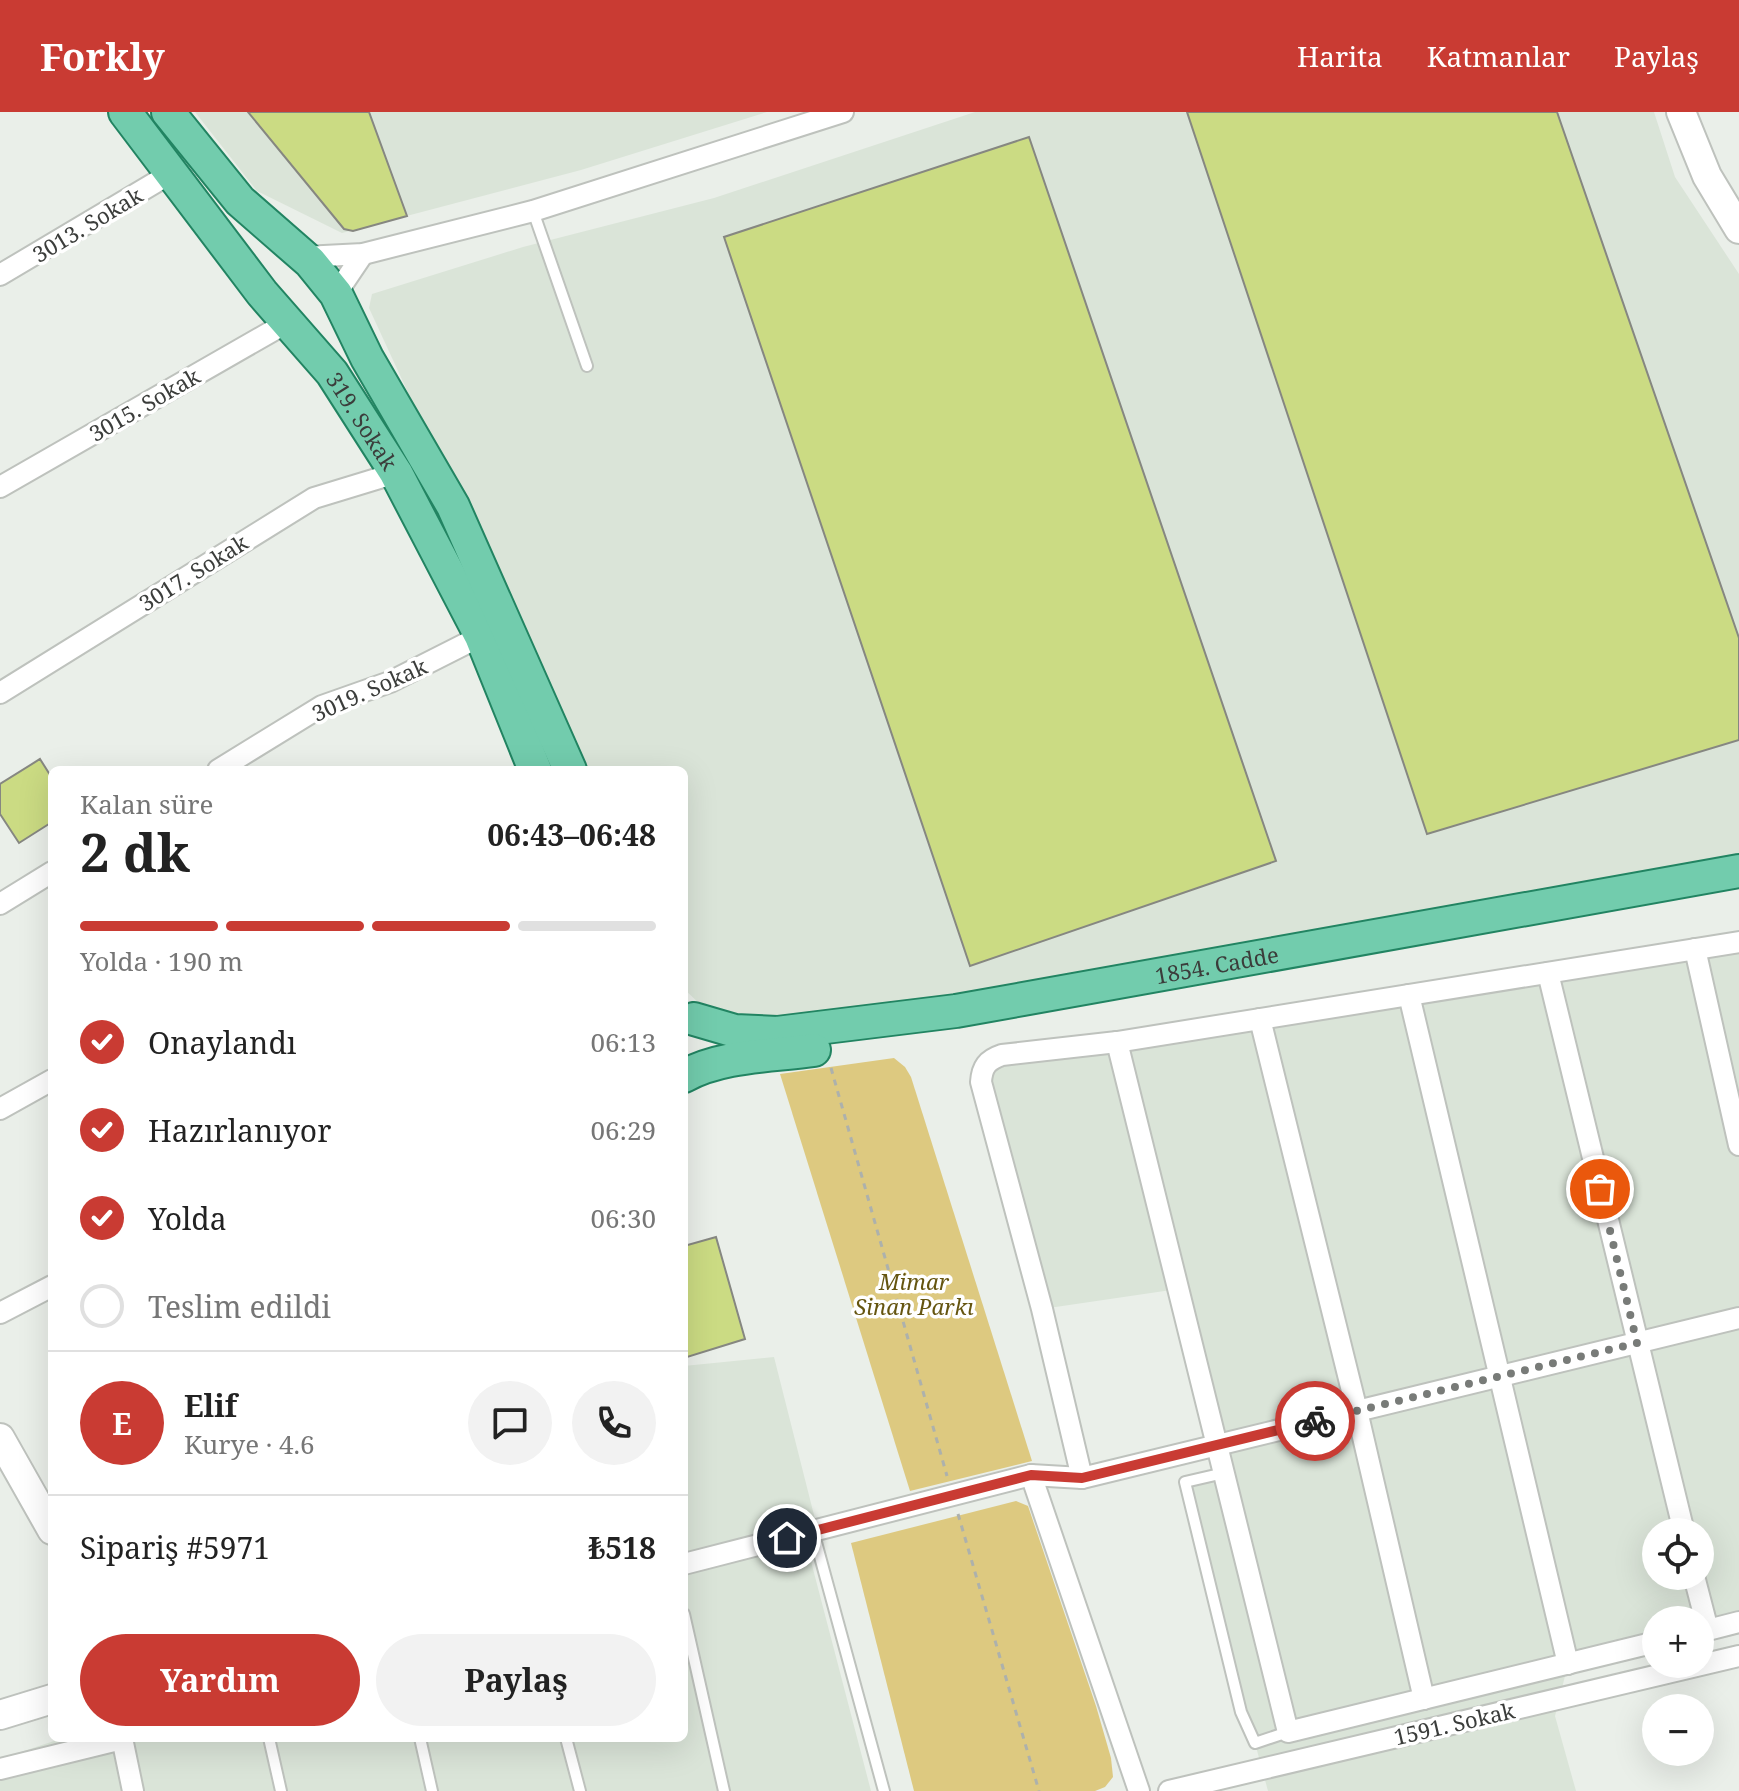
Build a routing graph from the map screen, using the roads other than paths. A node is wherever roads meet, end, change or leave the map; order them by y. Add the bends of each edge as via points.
1 (125, 112) edge
2 (168, 112) edge
3 (843, 112) edge
4 (1681, 112) edge
5 (173, 172) junction
6 (533, 211) junction
7 (1739, 229) edge
8 (363, 254) junction
9 (304, 257) junction
10 (0, 275) edge
11 (262, 293) junction
12 (336, 294) junction
13 (288, 322) junction
14 (587, 366) dead end
15 (396, 473) junction
16 (0, 487) edge
17 (481, 636) junction
18 (0, 693) edge
19 (224, 766) edge
20 (533, 766) edge
21 (568, 766) edge
22 (1739, 871) edge
23 (48, 874) edge
24 (0, 904) edge
25 (1739, 942) edge
26 (1695, 949) junction
27 (1548, 973) junction
28 (1409, 995) junction
29 (956, 1011) junction
30 (689, 1016) edge
31 (1260, 1019) junction
32 (1117, 1042) junction
33 (688, 1074) edge
34 (48, 1082) edge
35 (0, 1109) edge
36 (1739, 1145) edge
37 (48, 1288) edge
38 (0, 1313) edge
39 (1739, 1318) edge
40 (1637, 1343) junction
41 (1498, 1376) junction
42 (1357, 1411) junction
43 (0, 1438) edge
44 (1217, 1445) junction
45 (1224, 1473) junction
46 (1031, 1475) junction
47 (1082, 1478) junction
48 (48, 1515) edge
49 (1681, 1518) edge
50 (813, 1531) junction
51 (688, 1563) edge
52 (1739, 1622) edge
53 (1714, 1628) edge
54 (688, 1632) edge
55 (1642, 1646) edge
56 (1739, 1656) edge
57 (1568, 1664) junction
58 (1424, 1699) junction
59 (48, 1700) edge
60 (0, 1715) edge
61 (1288, 1732) junction
62 (110, 1742) edge
63 (123, 1742) edge
64 (270, 1742) edge
65 (421, 1742) edge
66 (567, 1742) edge
67 (0, 1769) edge
68 (133, 1791) edge
69 (281, 1791) edge
70 (432, 1791) edge
71 (580, 1791) edge
72 (724, 1791) edge
73 (884, 1791) edge
74 (1139, 1791) edge
75 (1169, 1791) edge

1 - 5 main road, 319. Sokak
2 - 9 main road, 319. Sokak via 240,201
3 - 6 street
4 - 7 main road via 1707,176
5 - 10 street, 3013. Sokak
5 - 11 main road, 319. Sokak
6 - 8 street
6 - 14 lane
8 - 9 street
8 - 12 street
9 - 11 main road via 271,269
9 - 12 main road, 319. Sokak
11 - 13 main road, 319. Sokak
12 - 13 main road via 315,317
12 - 21 main road, 319. Sokak via 453,506
13 - 15 main road, 319. Sokak via 332,373
13 - 16 street, 3015. Sokak
15 - 17 main road, 319. Sokak
15 - 18 street, 3017. Sokak via 314,498
17 - 19 street, 3019. Sokak via 390,682 322,706
17 - 20 main road, 319. Sokak
22 - 29 main road, 1854. Cadde
23 - 24 street
25 - 26 street
26 - 27 street
26 - 36 street
27 - 28 street
27 - 40 street
28 - 31 street
28 - 41 street
29 - 30 main road, 1854. Cadde via 761,1034
29 - 33 main road via 826,1049 726,1062
30 - 33 main road via 701,1028 704,1051
31 - 32 street
31 - 42 street
32 - 44 street
32 - 47 street via 1002,1055 987,1063 981,1082
34 - 35 street
37 - 38 street
39 - 40 street
40 - 41 street
40 - 49 street
41 - 42 street
41 - 57 street
42 - 44 street
42 - 58 street
43 - 48 main road
44 - 45 street
44 - 47 street
45 - 61 street
45 - 61 lane via 1185,1482 1241,1712 1255,1743
46 - 47 street
46 - 50 street
46 - 74 street
50 - 51 street
50 - 73 lane
52 - 53 street
54 - 72 lane
55 - 57 street
56 - 75 street, 1591. Sokak
57 - 58 street
58 - 61 street
59 - 60 main road
62 - 67 street
63 - 68 street
64 - 69 lane
65 - 70 lane
66 - 71 lane

